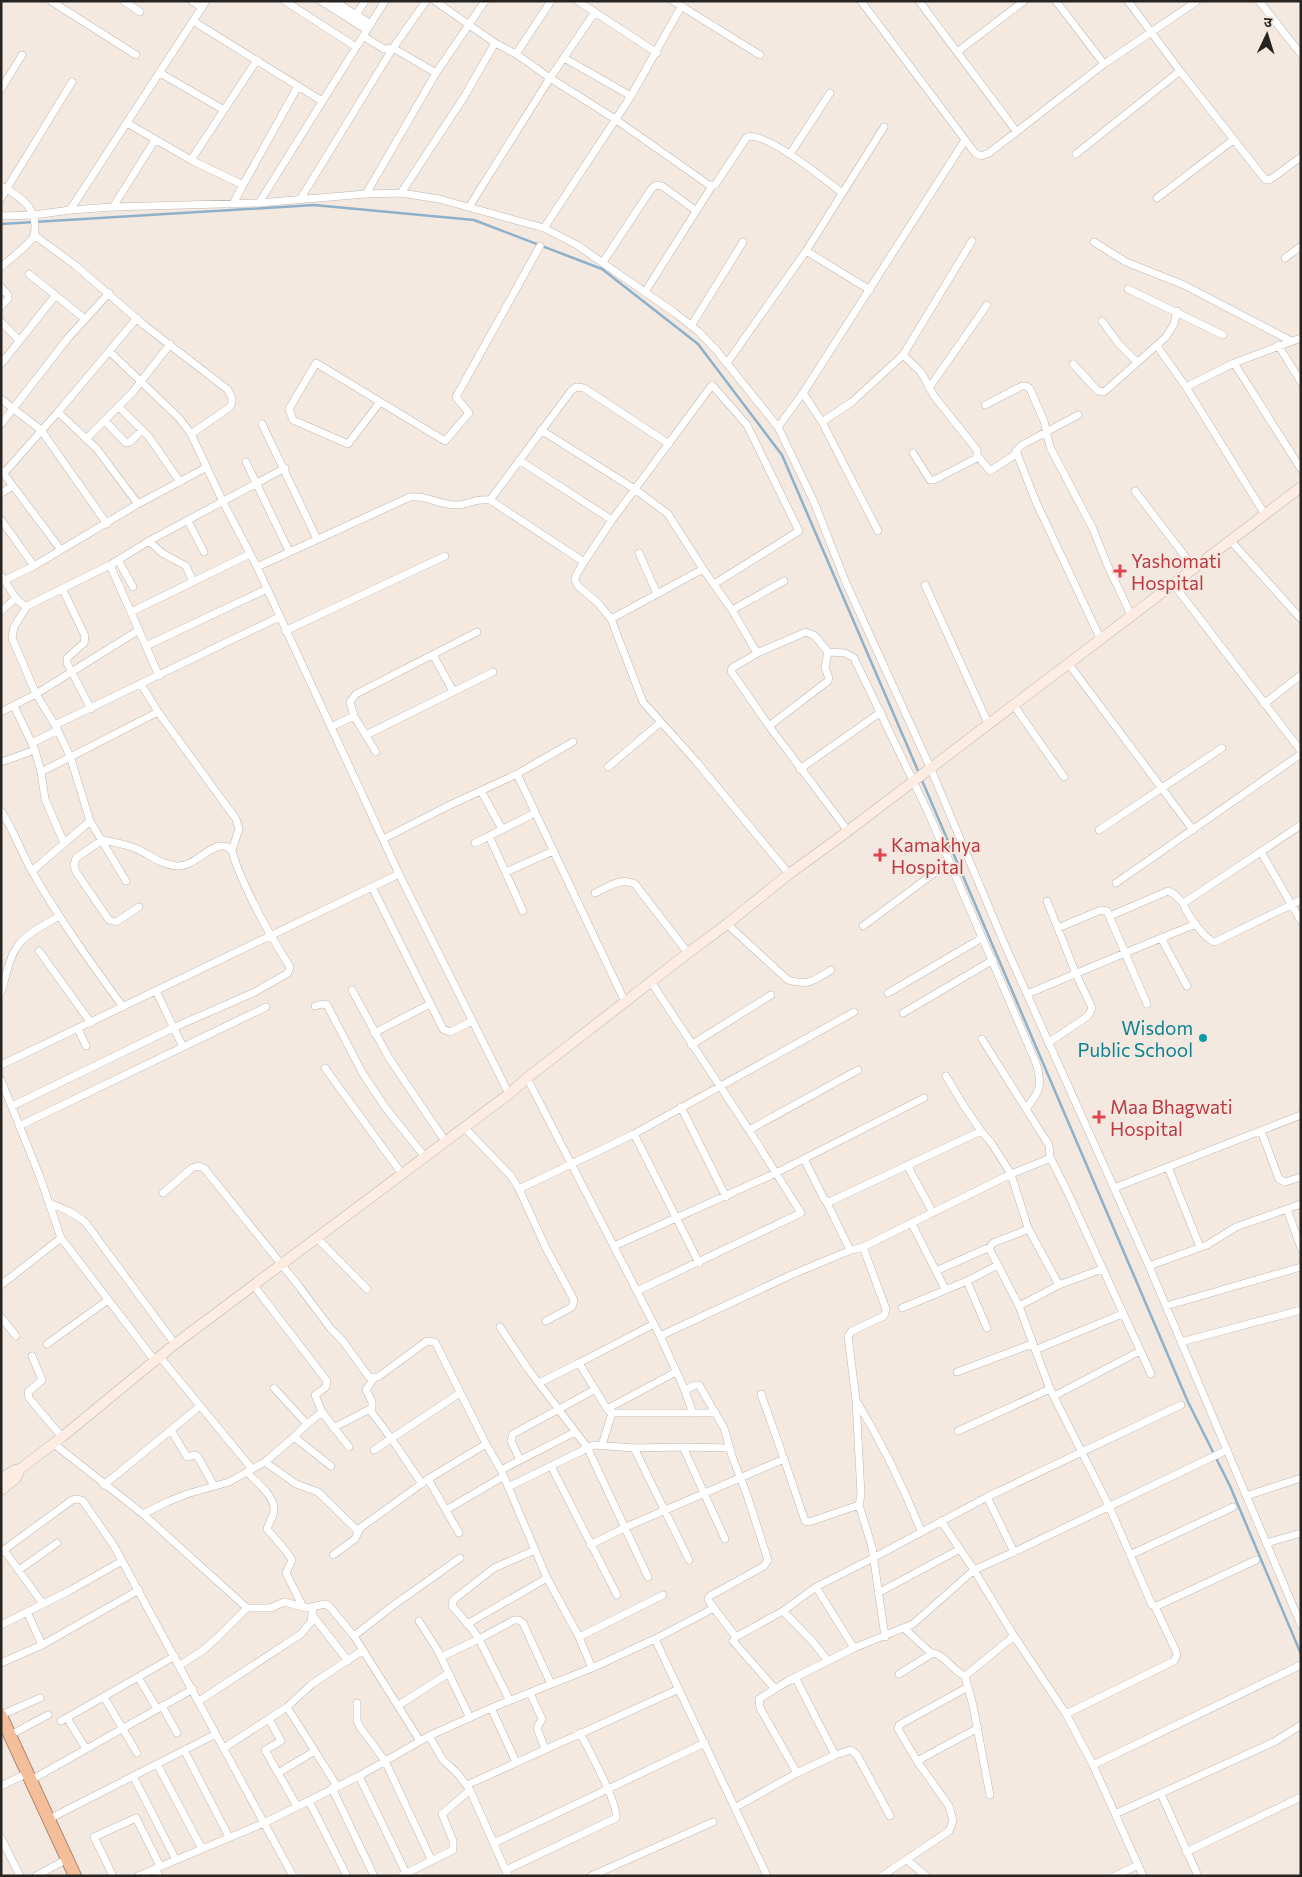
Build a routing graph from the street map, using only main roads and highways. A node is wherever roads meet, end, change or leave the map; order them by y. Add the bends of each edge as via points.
1 (1301, 487) edge
2 (20, 1469) junction
3 (1, 1478) edge
4 (1, 1490) edge
5 (1, 1715) edge
6 (75, 1876) edge

1 - 2 main road via 789,874 509,1094 175,1344
2 - 3 main road
2 - 4 main road via 16,1478
5 - 6 highway via 23,1777 49,1819 64,1860

